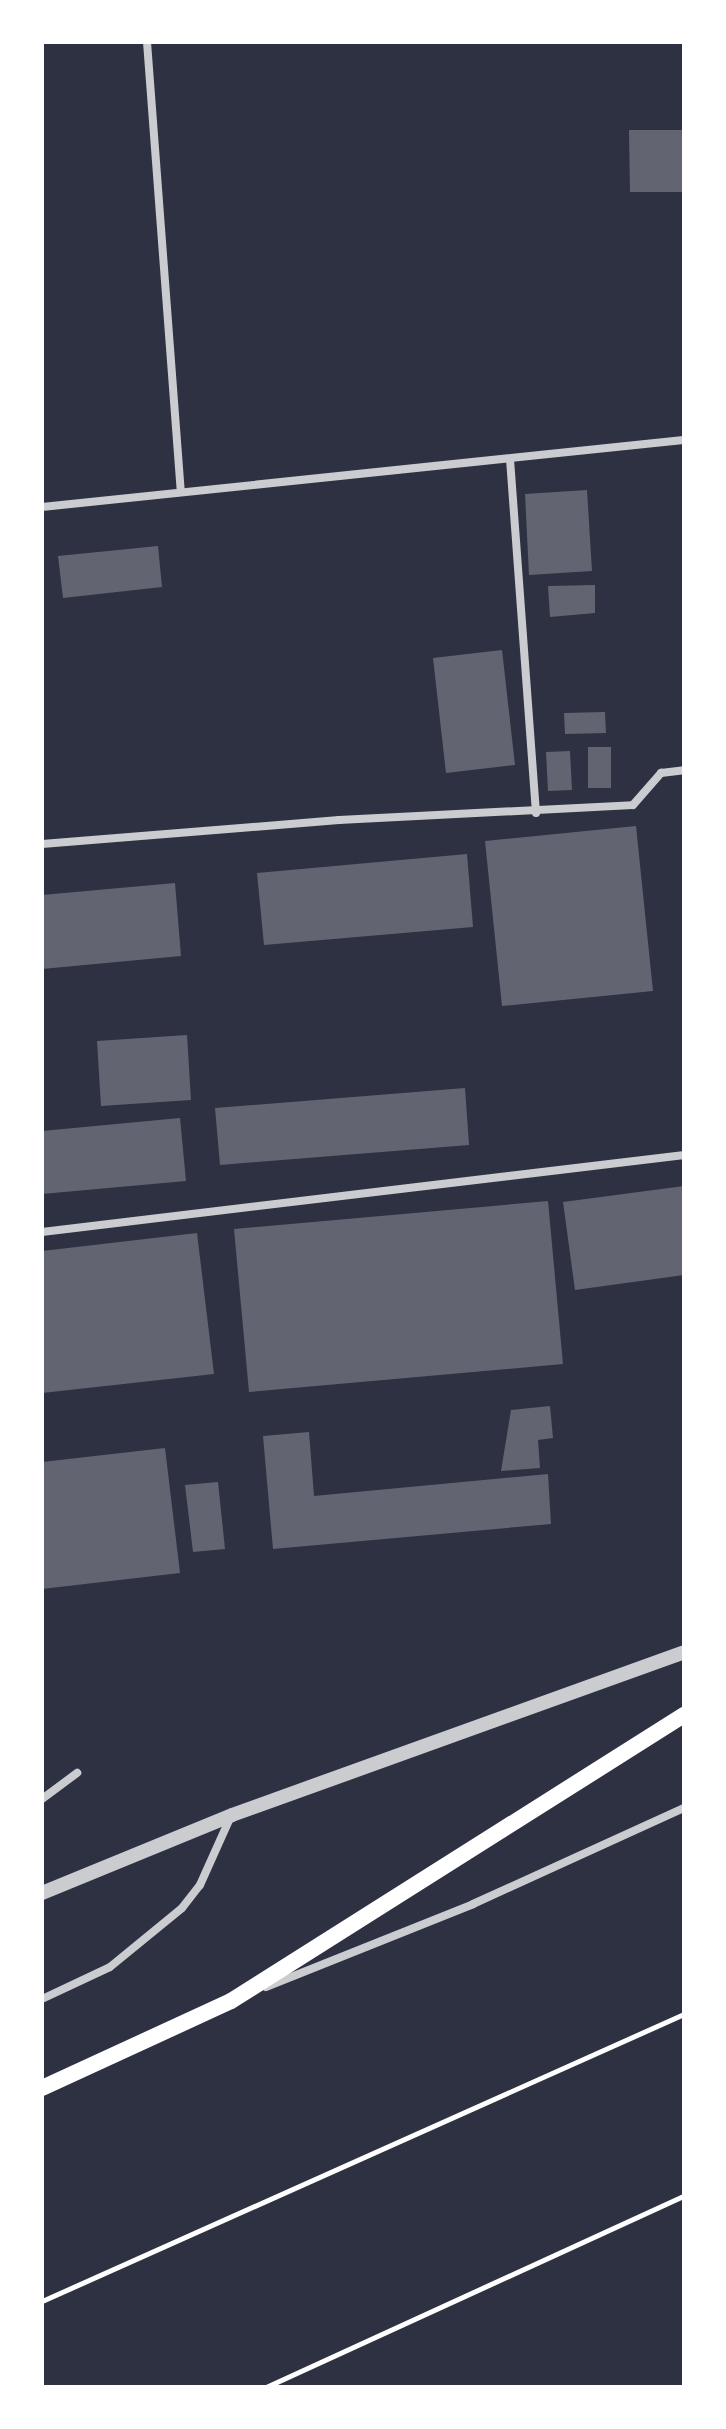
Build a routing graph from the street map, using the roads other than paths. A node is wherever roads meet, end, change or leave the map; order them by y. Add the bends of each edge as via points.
1 (147, 42) edge
2 (684, 440) edge
3 (510, 459) junction
4 (181, 492) junction
5 (42, 507) edge
6 (684, 770) edge
7 (536, 813) junction
8 (42, 844) edge
9 (684, 1155) edge
10 (42, 1232) edge
11 (684, 1652) edge
12 (684, 1715) edge
13 (77, 1773) dead end
14 (42, 1799) edge
15 (684, 1808) edge
16 (232, 1815) junction
17 (42, 1893) edge
18 (42, 1999) edge
19 (231, 2001) junction
20 (42, 2088) edge

1 - 4 street
2 - 3 street
3 - 4 street
3 - 7 street
4 - 5 street
6 - 7 street via 661,773 633,805
7 - 8 street via 339,820
9 - 10 street
11 - 16 street
12 - 19 main road
13 - 14 street
15 - 19 street via 473,1904
16 - 17 street
16 - 18 street via 200,1885 182,1908 110,1967
19 - 20 main road

